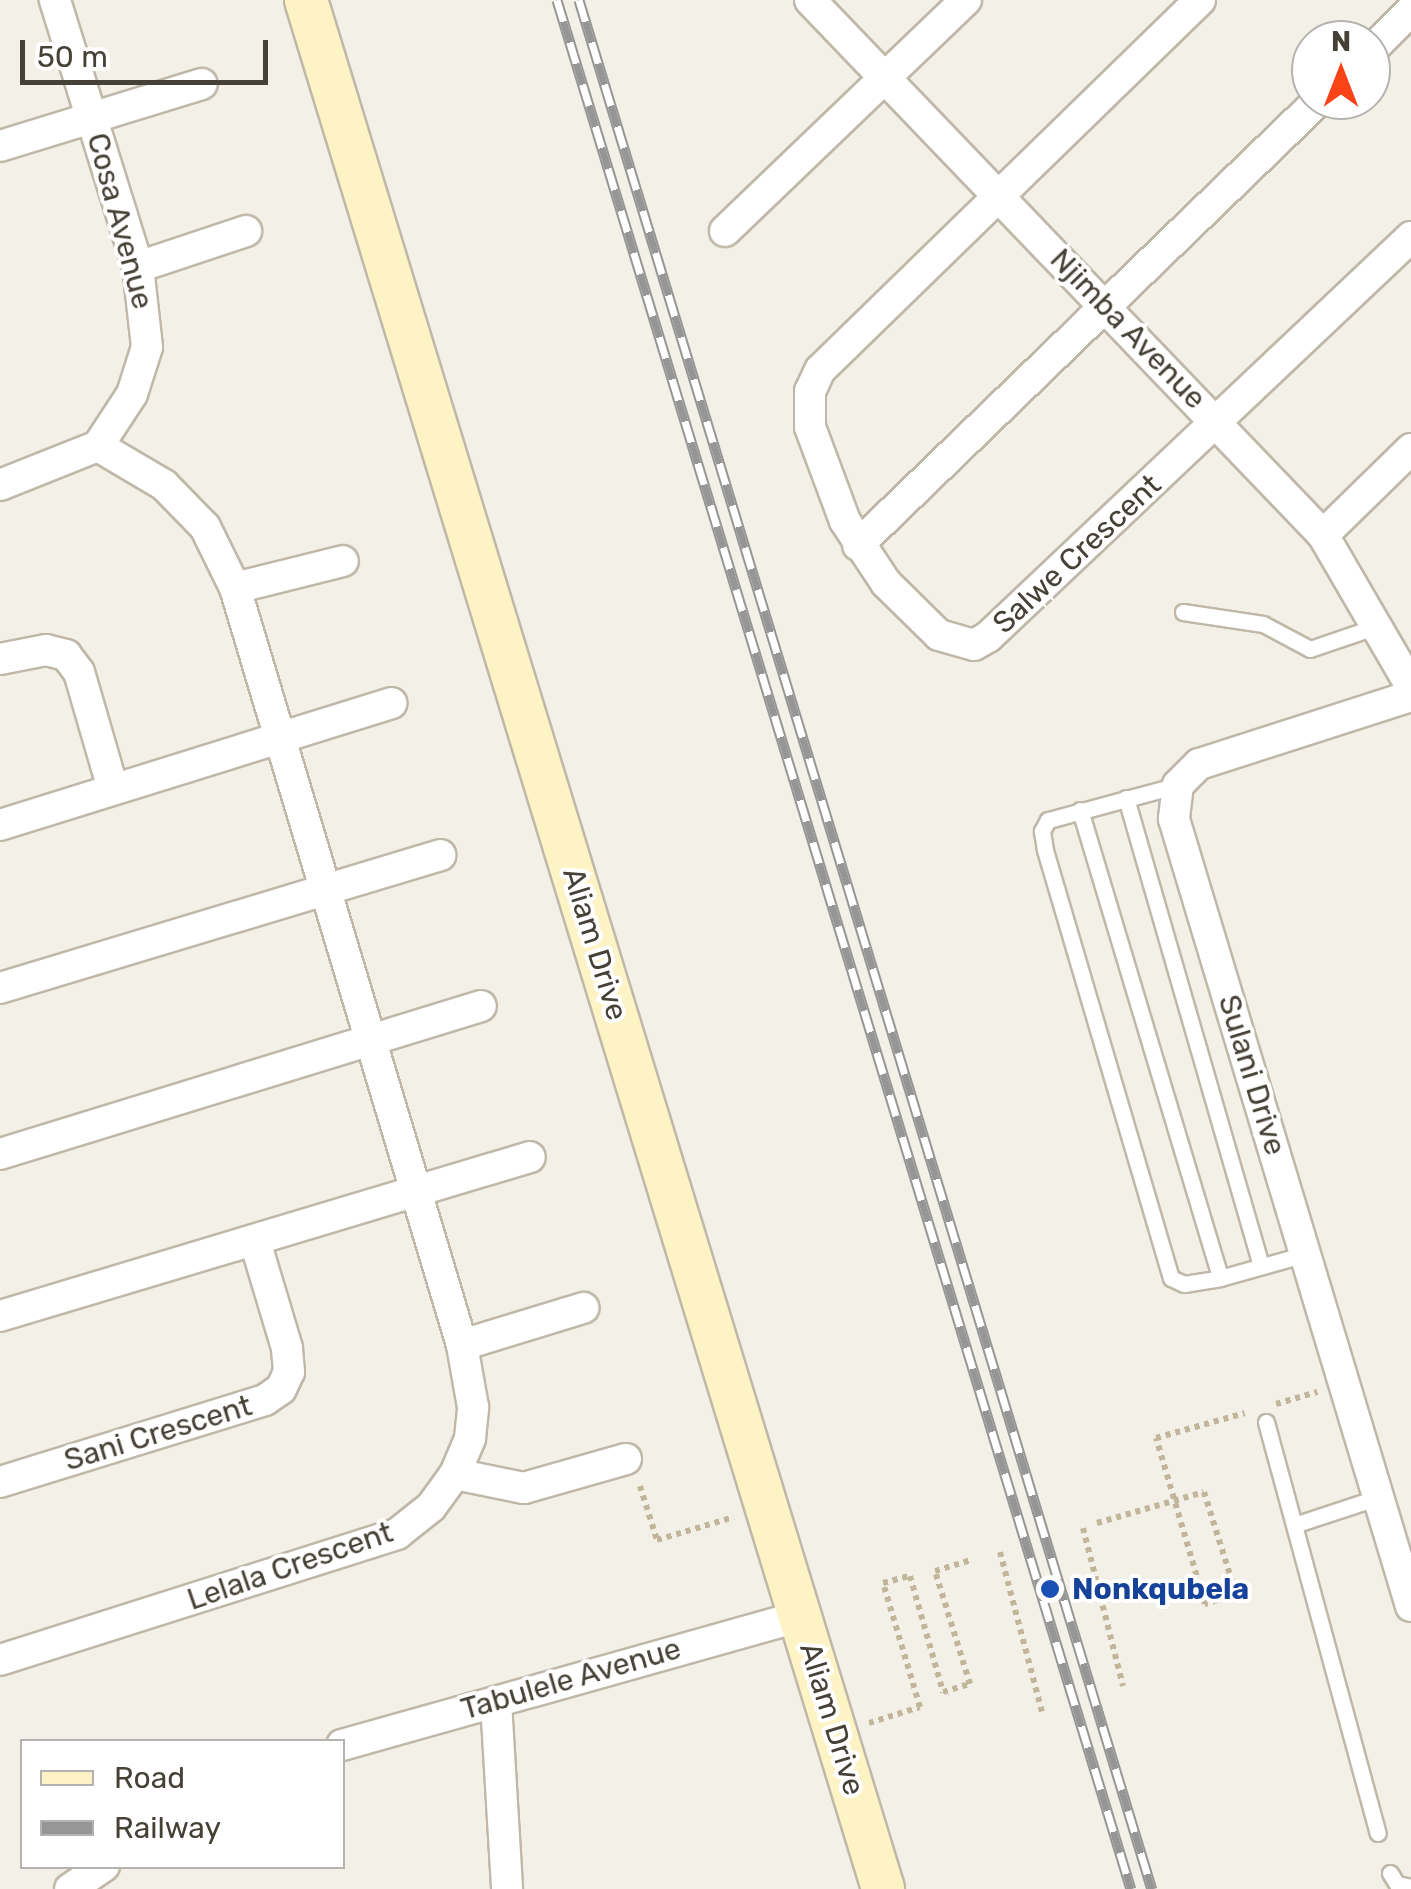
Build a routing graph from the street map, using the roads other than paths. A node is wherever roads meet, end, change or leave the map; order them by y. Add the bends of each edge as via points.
1 (56, 0) edge
2 (306, 0) edge
3 (810, 0) edge
4 (966, 0) edge
5 (1200, 0) edge
6 (1411, 12) edge
7 (1391, 31) edge
8 (885, 77) junction
9 (202, 84) dead end
10 (92, 118) junction
11 (1298, 120) edge
12 (0, 146) edge
13 (997, 194) junction
14 (725, 231) dead end
15 (246, 232) dead end
16 (1411, 237) edge
17 (138, 267) junction
18 (1106, 306) junction
19 (1218, 422) junction
20 (98, 446) junction
21 (1411, 449) edge
22 (0, 485) edge
23 (1322, 535) junction
24 (858, 545) junction
25 (342, 561) dead end
26 (235, 588) junction
27 (1183, 612) dead end
28 (1380, 625) junction
29 (0, 660) edge
30 (1411, 686) edge
31 (1411, 696) edge
32 (391, 703) dead end
33 (279, 740) junction
34 (1178, 784) junction
35 (113, 790) junction
36 (1126, 798) junction
37 (1080, 810) junction
38 (0, 824) edge
39 (440, 855) dead end
40 (324, 893) junction
41 (0, 988) edge
42 (481, 1006) dead end
43 (370, 1043) junction
44 (0, 1154) edge
45 (530, 1157) dead end
46 (417, 1194) junction
47 (255, 1242) junction
48 (1306, 1254) junction
49 (1262, 1266) junction
50 (1220, 1278) junction
51 (583, 1308) dead end
52 (0, 1316) edge
53 (462, 1345) junction
54 (1268, 1414) road end
55 (626, 1458) road end
56 (455, 1474) junction
57 (0, 1482) edge
58 (1379, 1498) junction
59 (1296, 1524) junction
60 (1411, 1606) edge
61 (800, 1616) junction
62 (0, 1660) edge
63 (496, 1702) junction
64 (345, 1744) edge
65 (1378, 1834) dead end
66 (100, 1869) edge
67 (1390, 1873) dead end
68 (1411, 1887) edge
69 (70, 1889) edge
70 (507, 1889) edge
71 (883, 1889) edge

1 - 10 street, Cosa Avenue
2 - 61 street, Aliam Drive
3 - 8 street, Njimba Avenue
4 - 8 street
5 - 13 street, Salwe Crescent
6 - 7 street
8 - 13 street, Njimba Avenue
8 - 14 street
9 - 10 street, Cosa Avenue
10 - 12 street
10 - 17 street, Cosa Avenue
11 - 18 street
13 - 18 street, Njimba Avenue
13 - 24 street, Salwe Crescent via 820,370 810,391 810,427
15 - 17 street
16 - 19 street
17 - 20 street, Cosa Avenue via 147,348 132,394
18 - 19 street, Njimba Avenue
18 - 24 street
19 - 23 street, Njimba Avenue
19 - 24 street, Salwe Crescent via 1020,612 974,645 940,635
20 - 22 street
20 - 26 street, Lelala Crescent via 164,485 191,513
21 - 23 street
23 - 28 street, Njimba Avenue
25 - 26 street
26 - 33 street, Lelala Crescent
27 - 28 lane via 1263,624 1310,649
28 - 30 street, Njimba Avenue
29 - 35 street via 46,650 66,655 79,672
31 - 34 street via 1198,764
32 - 33 street
33 - 35 street
33 - 40 street, Lelala Crescent
34 - 36 lane
34 - 48 street, Sulani Drive via 1174,819
35 - 38 street
36 - 37 lane
36 - 49 lane
37 - 50 lane
37 - 50 lane via 1048,820 1045,850 1163,1265 1184,1284
39 - 40 street
40 - 41 street
40 - 43 street, Lelala Crescent
42 - 43 street
43 - 44 street
43 - 46 street, Lelala Crescent
45 - 46 street
46 - 47 street
46 - 53 street, Lelala Crescent
47 - 52 street
47 - 57 street, Sani Crescent via 286,1348 289,1372 281,1388 265,1400
48 - 49 lane
48 - 58 street, Sulani Drive
49 - 50 lane
51 - 53 street
53 - 56 street, Lelala Crescent via 473,1406 470,1438
54 - 59 lane
55 - 56 street via 524,1488
56 - 62 street, Lelala Crescent via 432,1507 397,1534
58 - 59 lane
58 - 60 street, Sulani Drive
59 - 65 lane
61 - 63 street, Tabulele Avenue
61 - 71 street, Aliam Drive
63 - 64 street, Tabulele Avenue
63 - 70 street
66 - 69 street
67 - 68 lane via 1397,1884

